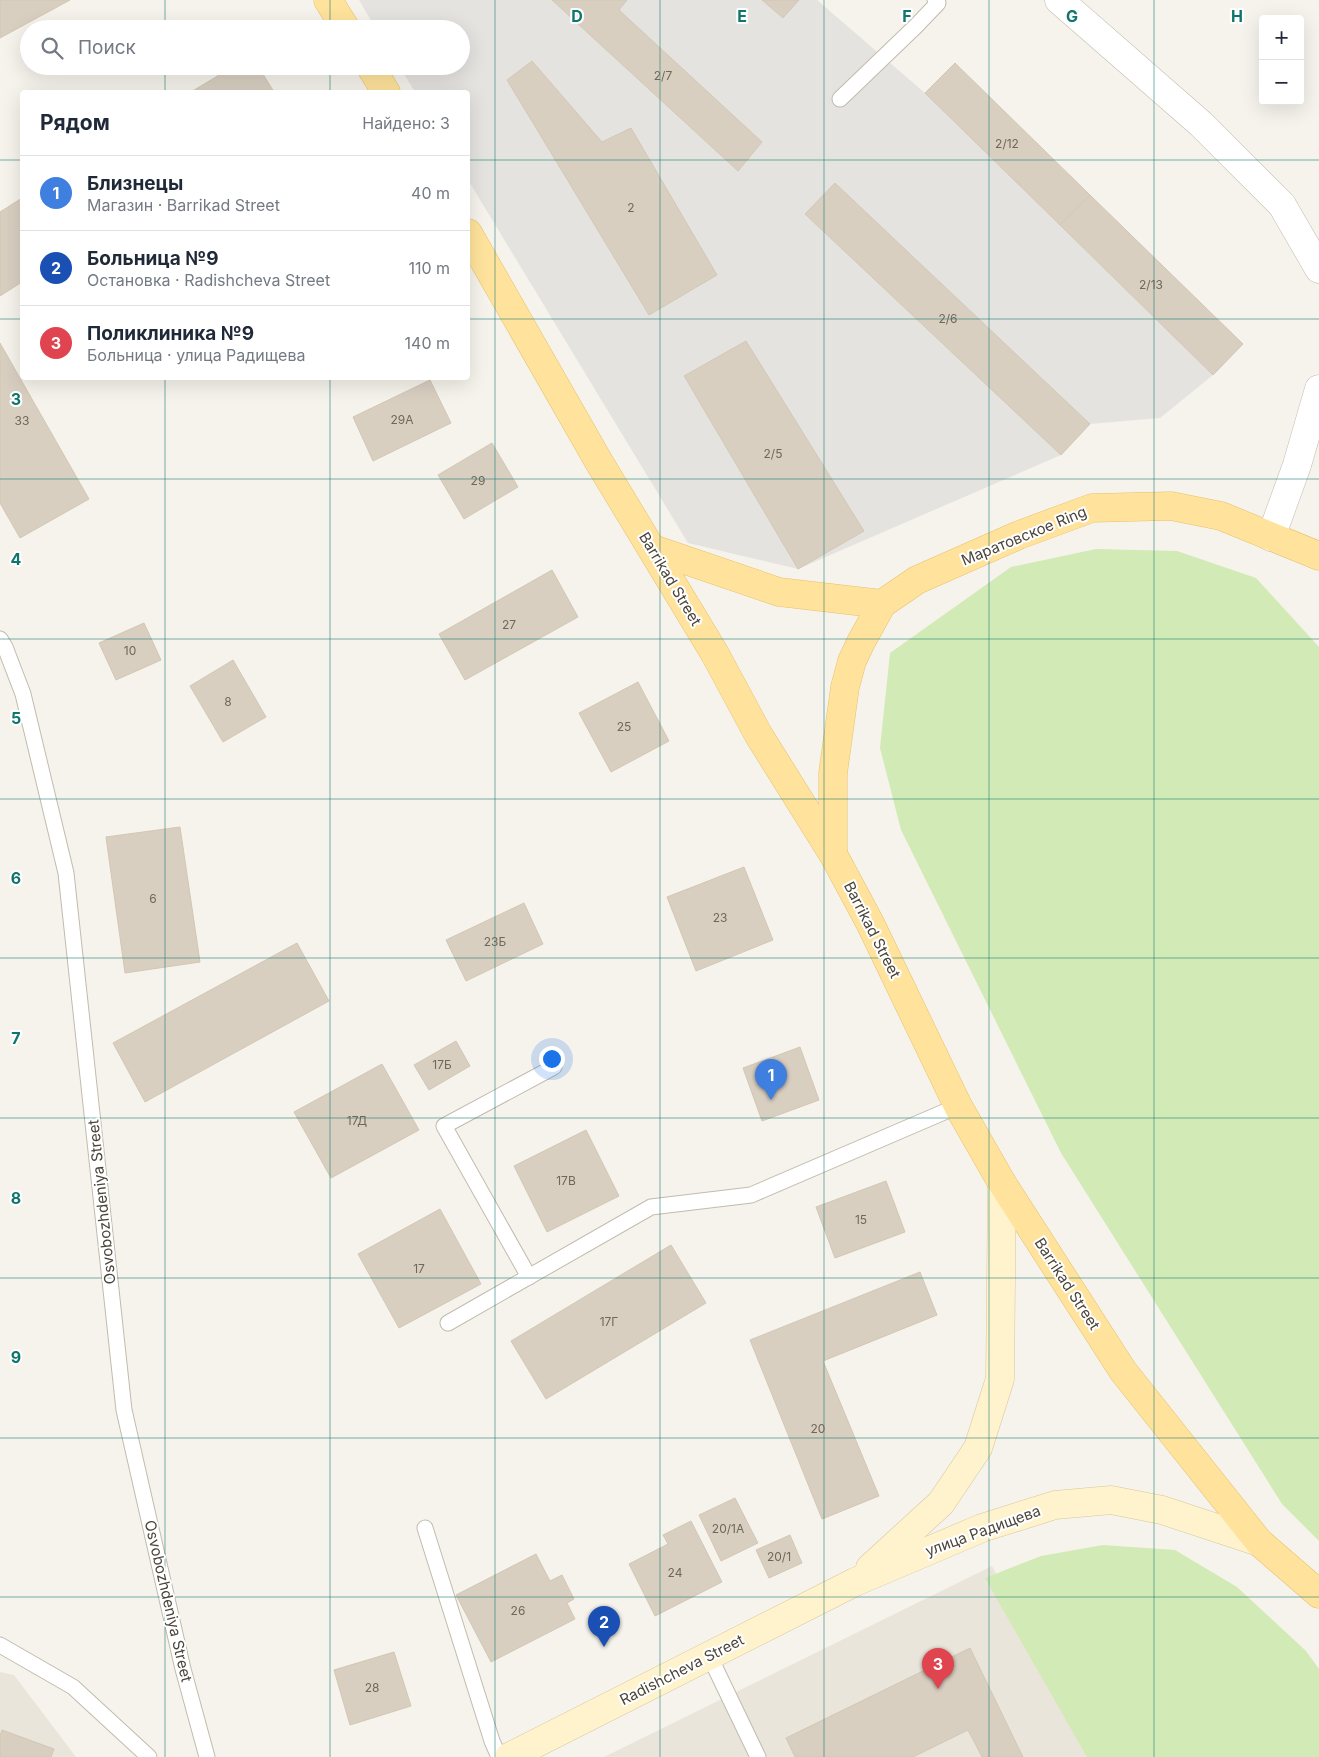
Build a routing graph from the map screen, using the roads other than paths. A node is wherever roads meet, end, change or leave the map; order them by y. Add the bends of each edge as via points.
1 (328, 0) edge
2 (935, 0) edge
3 (1059, 0) edge
4 (340, 20) edge
5 (376, 75) edge
6 (385, 90) edge
7 (840, 99) dead end
8 (470, 236) edge
9 (1319, 269) edge
10 (1319, 389) edge
11 (1271, 537) junction
12 (653, 549) junction
13 (1319, 556) edge
14 (882, 604) junction
15 (0, 639) edge
16 (834, 854) junction
17 (554, 1067) dead end
18 (958, 1106) junction
19 (1002, 1183) junction
20 (529, 1277) junction
21 (448, 1323) dead end
22 (425, 1528) dead end
23 (1259, 1542) junction
24 (854, 1582) junction
25 (1319, 1594) edge
26 (0, 1645) edge
27 (709, 1655) junction
28 (149, 1757) edge
29 (208, 1757) edge
30 (499, 1757) edge
31 (508, 1757) edge
32 (758, 1757) edge

1 - 4 main road
2 - 7 lane via 938,3 916,26
3 - 9 street via 1201,124 1282,205
5 - 6 main road
8 - 12 main road, Barrikad Street
10 - 11 street via 1297,465
11 - 13 main road, Маратовское Ring
11 - 14 main road, Маратовское Ring via 1221,516 1171,506 1092,508 1019,535 917,580
12 - 14 main road via 779,592
12 - 16 main road, Barrikad Street via 758,734
14 - 16 main road via 860,642 845,687 833,773
15 - 29 lane, Osvobozhdeniya Street via 23,694 66,873 124,1410 184,1669
16 - 18 main road, Barrikad Street
17 - 20 lane via 444,1126
18 - 19 main road, Barrikad Street
18 - 20 lane via 752,1195 651,1207
19 - 23 main road, Barrikad Street via 1123,1371
19 - 24 main road via 1000,1379 978,1448 941,1503
20 - 21 lane
22 - 30 lane
23 - 24 main road, улица Радищева via 1162,1510 1111,1500 1055,1505 982,1528
23 - 25 main road, Barrikad Street
24 - 27 main road, Radishcheva Street
26 - 28 lane via 73,1687
27 - 31 main road, Radishcheva Street
27 - 32 lane

